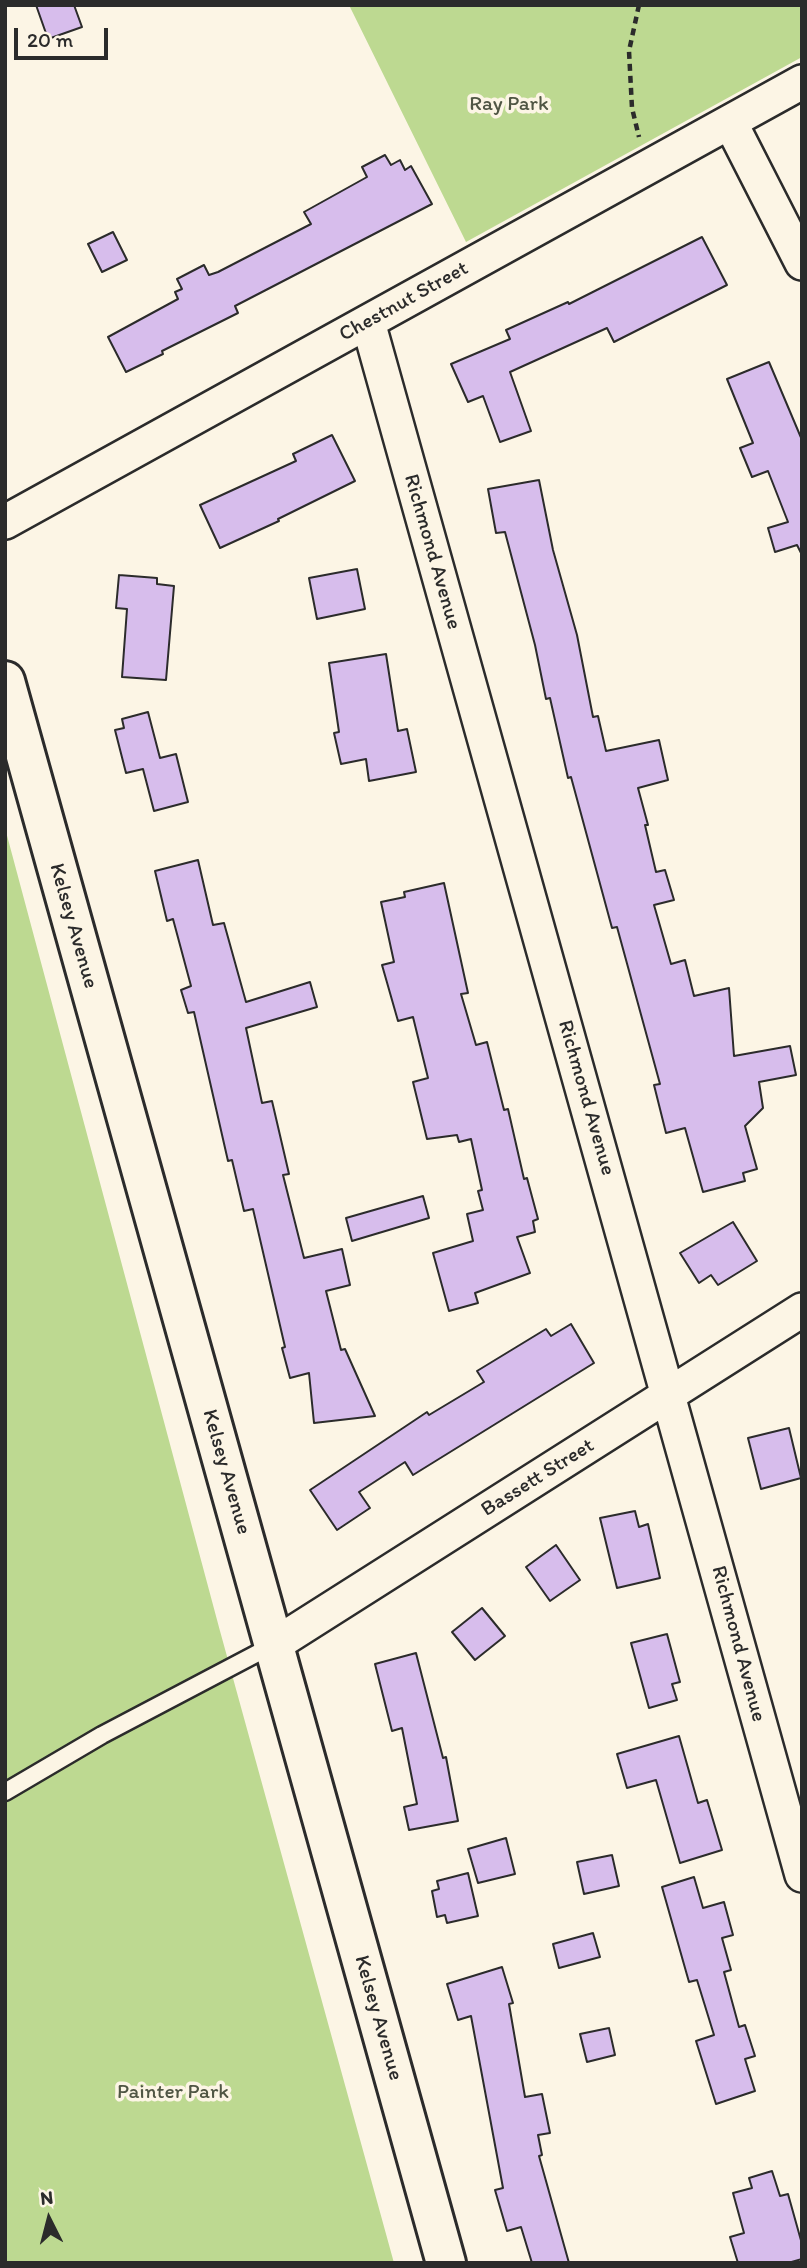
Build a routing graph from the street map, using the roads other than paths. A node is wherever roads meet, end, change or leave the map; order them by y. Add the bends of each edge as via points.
1 (802, 82) edge
2 (730, 122) junction
3 (802, 263) edge
4 (368, 322) junction
5 (5, 522) edge
6 (5, 681) edge
7 (802, 1310) edge
8 (669, 1395) junction
9 (274, 1645) junction
10 (5, 1792) edge
11 (802, 1875) edge
12 (446, 2263) edge

1 - 2 street, Chestnut Street
2 - 3 street
2 - 4 street, Chestnut Street
4 - 5 street, Chestnut Street
4 - 8 street, Richmond Avenue
6 - 9 street, Kelsey Avenue
7 - 8 street, Bassett Street
8 - 9 street, Bassett Street
8 - 11 street, Richmond Avenue
9 - 10 lane via 102,1735
9 - 12 street, Kelsey Avenue

